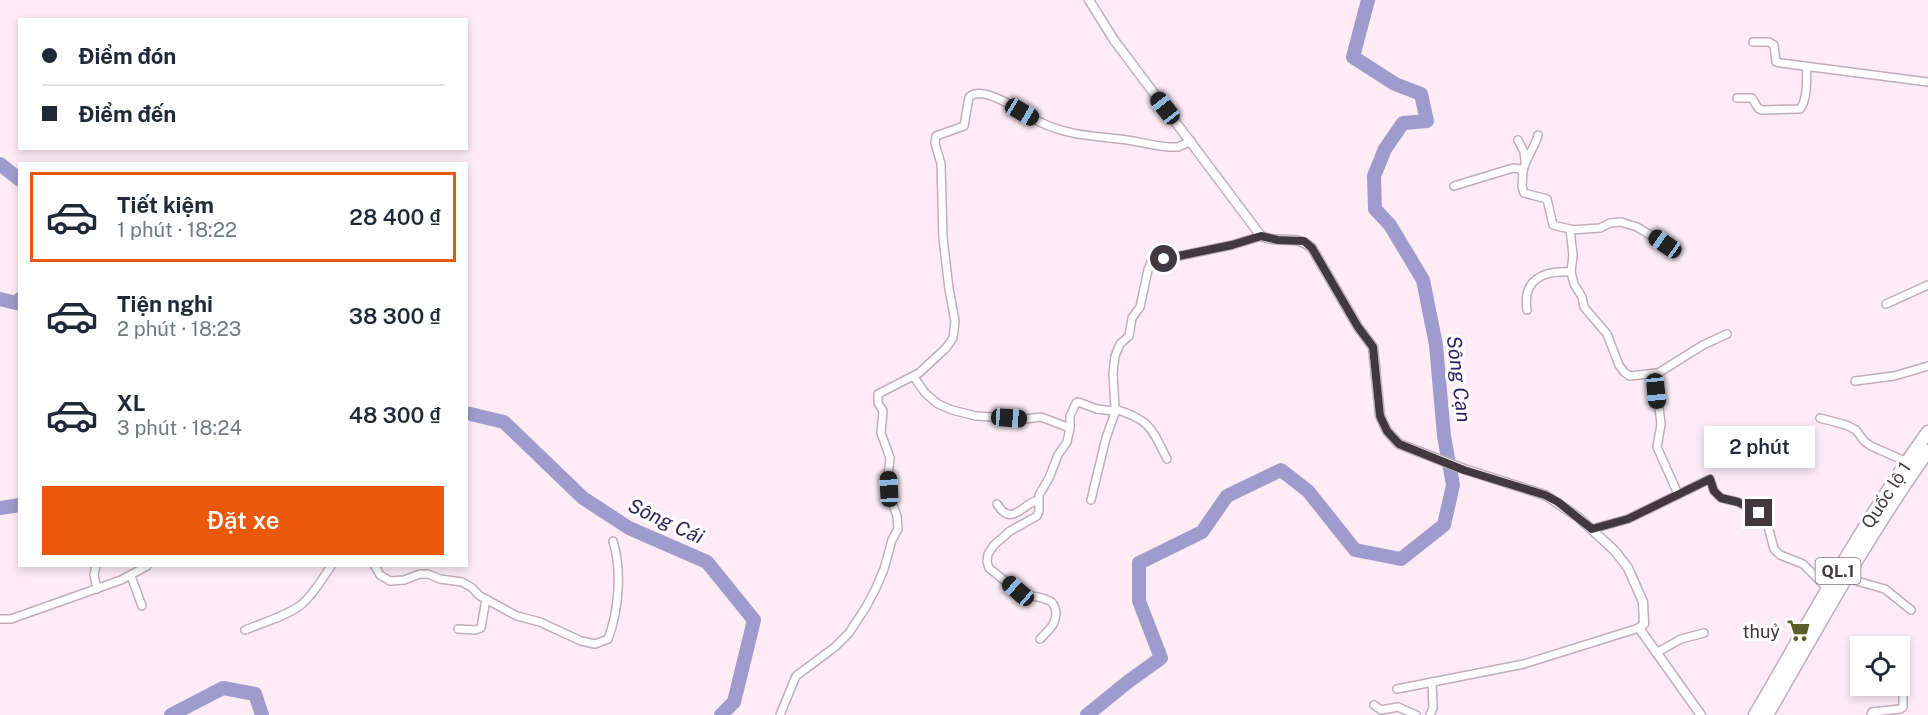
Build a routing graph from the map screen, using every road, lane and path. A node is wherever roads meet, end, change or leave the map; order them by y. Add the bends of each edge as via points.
1 (1089, 0) edge
2 (1753, 42) dead end
3 (1807, 67) junction
4 (1928, 82) edge
5 (1737, 98) dead end
6 (1538, 135) dead end
7 (1518, 140) dead end
8 (1191, 141) junction
9 (1525, 160) junction
10 (1523, 172) junction
11 (1454, 186) dead end
12 (1570, 230) junction
13 (1261, 236) junction
14 (1665, 244) dead end
15 (1571, 272) junction
16 (1928, 285) edge
17 (1886, 304) dead end
18 (1527, 310) dead end
19 (1726, 334) dead end
20 (1928, 366) edge
21 (1656, 373) junction
22 (914, 377) junction
23 (1856, 381) dead end
24 (1115, 410) junction
25 (1820, 418) dead end
26 (1070, 428) junction
27 (1928, 432) edge
28 (1928, 451) edge
29 (1167, 459) dead end
30 (1907, 462) junction
31 (1678, 494) junction
32 (1038, 500) junction
33 (1091, 500) dead end
34 (997, 504) dead end
35 (1592, 529) junction
36 (613, 541) dead end
37 (96, 567) edge
38 (145, 567) edge
39 (330, 567) edge
40 (376, 567) edge
41 (131, 576) junction
42 (1846, 578) junction
43 (97, 589) junction
44 (1828, 589) junction
45 (486, 599) junction
46 (142, 606) dead end
47 (1911, 610) dead end
48 (0, 619) edge
49 (1639, 628) junction
50 (458, 629) dead end
51 (246, 630) dead end
52 (1704, 633) dead end
53 (1040, 639) dead end
54 (1656, 654) junction
55 (1432, 682) junction
56 (1396, 689) dead end
57 (1903, 696) edge
58 (1374, 705) dead end
59 (780, 715) edge
60 (1416, 715) edge
61 (1430, 715) edge
62 (1701, 715) edge
63 (1755, 715) edge
64 (1767, 715) edge
65 (1871, 715) edge

1 - 8 street via 1114,40
2 - 3 street via 1774,45 1776,62
3 - 4 street
3 - 5 street via 1805,99 1800,109 1762,110 1752,98
6 - 9 street
7 - 9 street
8 - 13 street
8 - 22 street via 1169,147 1074,134 1040,122 1004,101 972,94 964,126 939,134 935,140 941,165 943,245 955,321 953,338
9 - 10 street
10 - 11 street via 1513,168
10 - 12 street via 1524,193 1547,199 1553,225
12 - 14 street via 1621,222
12 - 15 street
13 - 24 street via 1151,262 1129,336 1115,356
13 - 35 street via 1304,241 1312,248 1373,347 1380,416 1399,444 1464,470 1545,495
15 - 18 street via 1553,271 1530,283
15 - 21 street via 1584,307 1607,334 1624,372 1630,376
16 - 17 street
19 - 21 street
20 - 23 street
21 - 31 street via 1661,424 1657,447
22 - 26 street via 938,405 952,410 976,416 1041,417
22 - 59 street via 877,395 883,411 881,433 890,458 890,496 898,526 884,569 849,633 796,676
24 - 26 street via 1078,402 1070,416
24 - 29 street via 1143,420
24 - 33 street
25 - 30 street via 1856,430 1871,446
26 - 32 street
27 - 30 highway, Quốc lộ 1 / QL.1
28 - 42 highway, Quốc lộ 1 / QL.1
30 - 44 highway, Quốc lộ 1 / QL.1
31 - 35 street via 1628,519
31 - 44 street via 1710,479 1721,498 1738,502 1766,519 1774,549 1803,564
32 - 34 street via 1010,515
32 - 53 street via 1037,516 1001,539 989,551 987,562 989,568 1018,591 1053,603 1056,620
35 - 49 street via 1634,580 1644,610 1644,624
36 - 45 street via 618,573 616,606 607,640 595,644 581,641 517,616
37 - 43 street
38 - 41 street
39 - 51 street via 302,604
40 - 45 street via 390,581 428,574 466,584
41 - 43 street
41 - 46 street
42 - 47 street via 1885,589
42 - 64 highway, Quốc lộ 1 / QL.1
43 - 48 street via 11,620
44 - 63 highway, Quốc lộ 1 / QL.1
45 - 50 street via 481,628
49 - 54 street
49 - 55 street via 1524,664
52 - 54 street via 1681,639
54 - 62 street
55 - 56 street
55 - 61 street
57 - 65 street via 1900,709
58 - 60 street via 1381,710 1402,708

